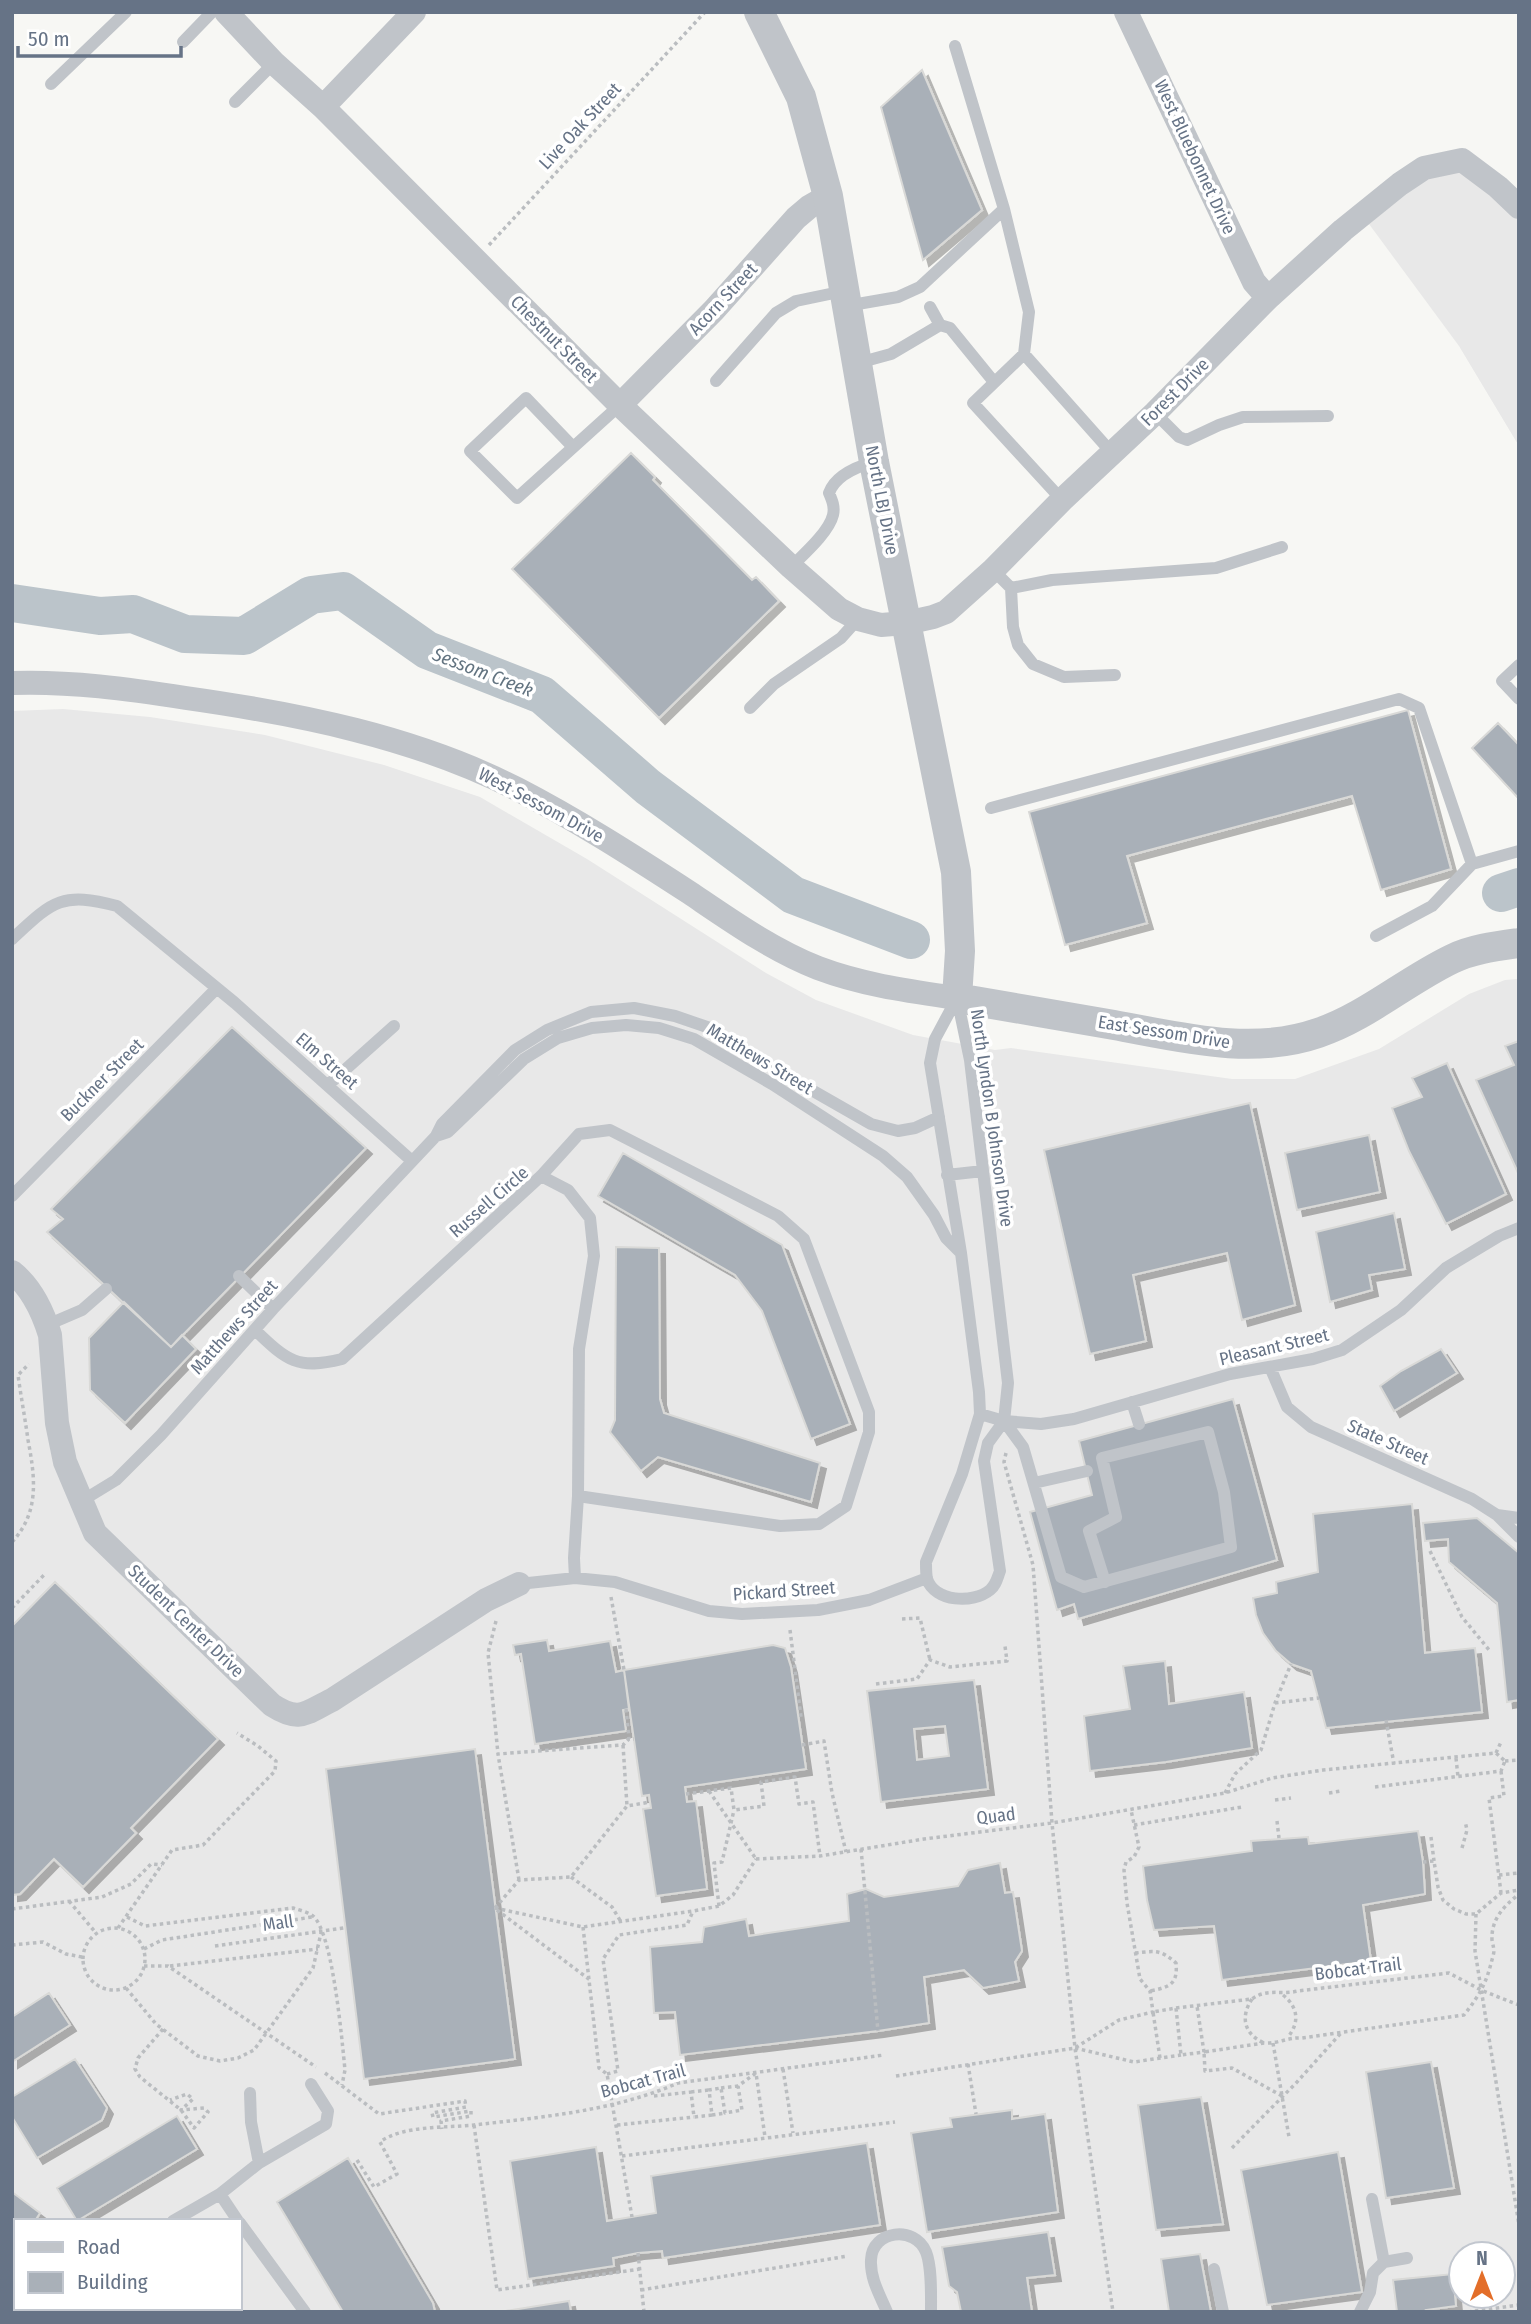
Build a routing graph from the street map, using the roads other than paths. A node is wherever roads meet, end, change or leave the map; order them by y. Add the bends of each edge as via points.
1 (126, 12) edge
2 (212, 12) edge
3 (226, 12) edge
4 (414, 12) edge
5 (759, 12) edge
6 (1127, 12) edge
7 (183, 42) dead end
8 (955, 46) dead end
9 (274, 63) junction
10 (51, 84) dead end
11 (235, 102) dead end
12 (323, 107) junction
13 (828, 196) junction
14 (1519, 207) edge
15 (1004, 209) junction
16 (845, 298) junction
17 (1268, 298) junction
18 (930, 307) dead end
19 (940, 325) junction
20 (1024, 354) junction
21 (858, 363) junction
22 (716, 381) dead end
23 (994, 382) junction
24 (620, 405) junction
25 (1155, 413) junction
26 (1328, 416) dead end
27 (573, 447) junction
28 (1112, 453) junction
29 (874, 462) junction
30 (1062, 500) junction
31 (1282, 547) dead end
32 (791, 567) junction
33 (993, 570) junction
34 (1011, 588) junction
35 (858, 619) junction
36 (906, 623) junction
37 (1519, 665) edge
38 (1115, 675) dead end
39 (12, 683) edge
40 (1519, 699) edge
41 (750, 708) dead end
42 (991, 808) dead end
43 (1519, 851) edge
44 (1472, 864) junction
45 (1376, 936) dead end
46 (12, 939) edge
47 (1519, 943) edge
48 (216, 989) junction
49 (957, 998) junction
50 (394, 1026) dead end
51 (328, 1085) junction
52 (939, 1117) junction
53 (436, 1136) junction
54 (412, 1161) junction
55 (983, 1171) junction
56 (947, 1175) junction
57 (541, 1176) junction
58 (12, 1196) edge
59 (1519, 1228) edge
60 (961, 1253) junction
61 (12, 1272) edge
62 (239, 1276) dead end
63 (106, 1289) dead end
64 (273, 1309) junction
65 (47, 1325) junction
66 (255, 1330) junction
67 (1270, 1367) junction
68 (1132, 1402) junction
69 (980, 1414) junction
70 (1004, 1421) junction
71 (1139, 1424) dead end
72 (1087, 1471) dead end
73 (1034, 1483) junction
74 (578, 1496) junction
75 (80, 1502) junction
76 (1497, 1515) junction
77 (1519, 1518) edge
78 (1519, 1537) edge
79 (575, 1578) junction
80 (926, 1578) junction
81 (1105, 1582) junction
82 (519, 1584) joint
83 (311, 2084) dead end
84 (250, 2093) dead end
85 (259, 2163) junction
86 (220, 2194) junction
87 (1372, 2199) dead end
88 (176, 2219) edge
89 (237, 2219) edge
90 (242, 2226) edge
91 (1407, 2258) dead end
92 (1384, 2262) junction
93 (1214, 2269) dead end
94 (305, 2312) edge
95 (887, 2312) edge
96 (931, 2312) edge
97 (1223, 2312) edge
98 (1360, 2312) edge

1 - 10 lane
2 - 7 lane
3 - 9 street, Chestnut Street
4 - 12 street
5 - 13 street, North LBJ Drive via 801,97
6 - 17 street, West Bluebonnet Drive via 1254,282
8 - 15 lane
9 - 11 lane
9 - 12 street, Chestnut Street
12 - 24 street, Chestnut Street
13 - 16 street, North LBJ Drive
13 - 24 street, Acorn Street via 796,218
14 - 17 street, Forest Drive via 1462,160 1424,168 1343,230
15 - 16 lane via 920,287 898,297
15 - 20 lane via 1030,312
16 - 21 street, North LBJ Drive
16 - 22 lane via 796,301 776,313
17 - 25 street, Forest Drive
18 - 19 lane
19 - 21 lane via 891,354
19 - 23 lane via 950,328
20 - 23 lane
20 - 28 lane
21 - 29 street, North LBJ Drive
23 - 30 lane via 973,403
24 - 27 lane
24 - 32 street, Chestnut Street
25 - 26 lane via 1187,440 1243,417
25 - 28 street, Forest Drive
27 - 27 lane via 526,398 470,451 517,498
28 - 30 street, Forest Drive
29 - 32 lane via 857,467 832,485 833,514 828,527
29 - 36 street, North LBJ Drive
30 - 33 street, Forest Drive
31 - 34 lane via 1216,568 1052,580
32 - 35 street, Chestnut Street via 839,609
33 - 34 lane
33 - 36 street, Forest Drive via 946,612
34 - 38 lane via 1018,645 1033,664 1063,677
35 - 36 street, Chestnut Street via 874,624
35 - 41 lane via 841,638 774,684
36 - 49 street, North LBJ Drive via 956,872 960,926
37 - 40 lane via 1502,681
39 - 49 street, West Sessom Drive via 115,688 206,701 345,727 417,749 515,788 618,846 773,946 816,967 887,989
42 - 44 lane via 1399,699 1419,708
43 - 44 lane
44 - 45 lane via 1432,906
46 - 48 lane, Elm Street via 45,908 67,900 93,900 117,906
47 - 49 street, East Sessom Drive via 1455,958 1343,1023 1297,1040 1273,1043 1195,1040
48 - 51 lane, Elm Street
48 - 58 lane, Buckner Street
49 - 52 lane, North Lyndon B Johnson Drive via 935,1038 930,1063
49 - 55 lane, North Lyndon B Johnson Drive via 970,1060
50 - 51 lane
51 - 54 lane, Elm Street
52 - 53 lane, Matthews Street via 898,1131 871,1124 710,1028 634,1008 591,1012 547,1030 515,1050 442,1124
52 - 56 lane, North Lyndon B Johnson Drive
53 - 54 lane, Matthews Street
53 - 60 lane, Matthews Street via 448,1132 524,1059 558,1038 626,1024 659,1028 694,1039 883,1156 907,1177 946,1238
54 - 64 lane, Matthews Street
55 - 56 lane
55 - 70 lane, North Lyndon B Johnson Drive via 1009,1384
56 - 60 lane, North Lyndon B Johnson Drive
57 - 66 lane, Russell Circle via 342,1359 317,1365 295,1363
57 - 74 lane, Russell Circle via 568,1190 590,1218 594,1256 579,1349
57 - 74 lane via 579,1134 610,1130 778,1216 804,1239 869,1412 869,1432 846,1506 819,1524 780,1526
59 - 67 lane, Pleasant Street via 1446,1268 1401,1310 1342,1350
60 - 69 lane, North Lyndon B Johnson Drive
61 - 65 street, Student Center Drive via 23,1280
62 - 64 lane
63 - 65 lane via 82,1310
64 - 66 lane, Matthews Street
65 - 75 street, Student Center Drive via 60,1436
66 - 75 lane, Matthews Street via 116,1480
67 - 68 lane, Pleasant Street
67 - 76 lane, State Street via 1287,1407 1311,1427 1472,1499
68 - 70 lane, Pleasant Street via 1041,1424
68 - 71 lane
69 - 70 lane, Pleasant Street
69 - 80 lane, North Lyndon B Johnson Drive via 962,1474 931,1546
70 - 73 lane via 1023,1447
70 - 80 lane, North Lyndon B Johnson Drive via 988,1443 984,1461 999,1559 996,1584 968,1599 940,1594
72 - 73 lane
73 - 81 lane via 1061,1577 1084,1587
74 - 79 lane, Russell Circle
75 - 82 street, Student Center Drive via 95,1533 272,1705 293,1716 332,1700 486,1600
76 - 77 lane, State Street
76 - 78 lane
79 - 80 lane, Pickard Street via 615,1582 709,1611 742,1614 818,1610 869,1600
79 - 82 lane, Pickard Street
81 - 81 lane via 1231,1547 1224,1492 1208,1432 1102,1458 1116,1517 1089,1531
83 - 85 lane via 328,2112 326,2124
84 - 85 lane
85 - 86 lane
86 - 88 lane
86 - 89 lane
87 - 92 lane
90 - 94 lane
91 - 92 lane
92 - 98 lane via 1373,2273
93 - 97 lane
95 - 96 lane via 876,2290 872,2254 877,2243 900,2233 918,2240 926,2252

